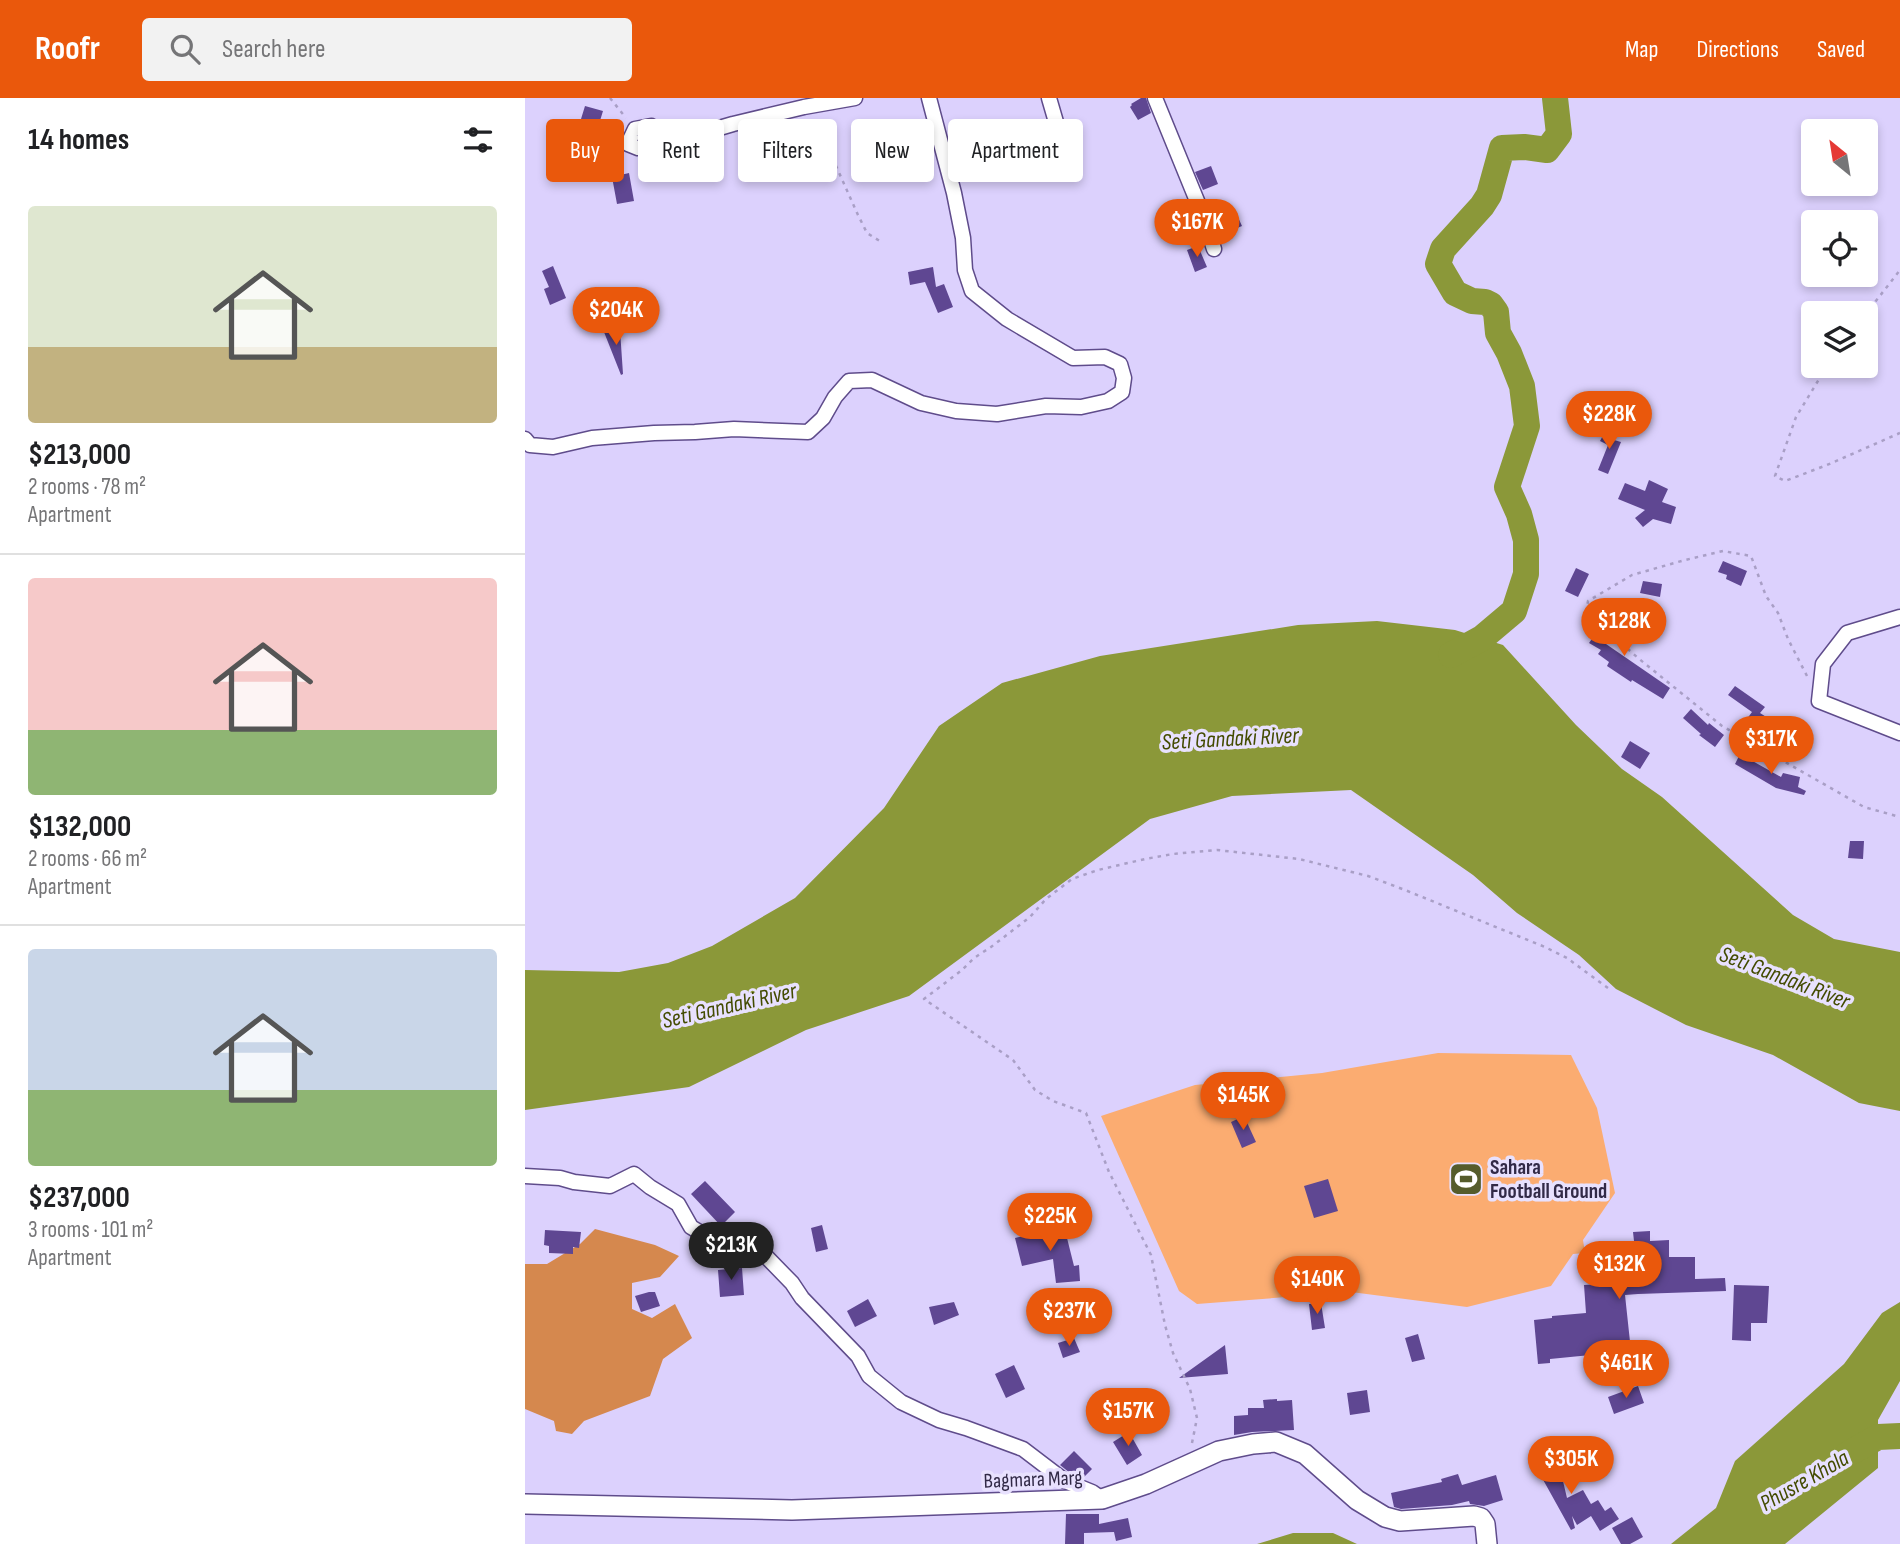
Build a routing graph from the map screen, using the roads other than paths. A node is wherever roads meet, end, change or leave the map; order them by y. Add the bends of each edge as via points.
1 (855, 98) edge
2 (929, 98) edge
3 (1049, 98) edge
4 (1155, 98) edge
5 (1055, 119) edge
6 (635, 129) road end
7 (1214, 249) dead end
8 (525, 439) edge
9 (1900, 617) edge
10 (1900, 733) edge
11 (525, 1176) edge
12 (1102, 1499) junction
13 (525, 1504) edge
14 (1487, 1544) edge

1 - 6 street via 661,145 638,148 628,144
2 - 8 street via 954,193 972,291 1007,319 1073,358 1105,357 1121,364 1122,392 1108,401 1081,407 1046,406 997,415 921,403 872,380 849,381 808,432 654,433 553,447 530,445
3 - 5 street
4 - 7 street
9 - 10 street via 1847,633 1823,664 1819,701
11 - 12 street via 610,1186 634,1174 678,1204 691,1227 706,1236 753,1243 858,1356 869,1376 901,1402 1023,1449 1065,1480
12 - 13 main road, Bagmara Marg via 792,1510
12 - 14 main road, Bagmara Marg via 1219,1451 1276,1442 1304,1454 1357,1500 1385,1517 1400,1521 1481,1518

